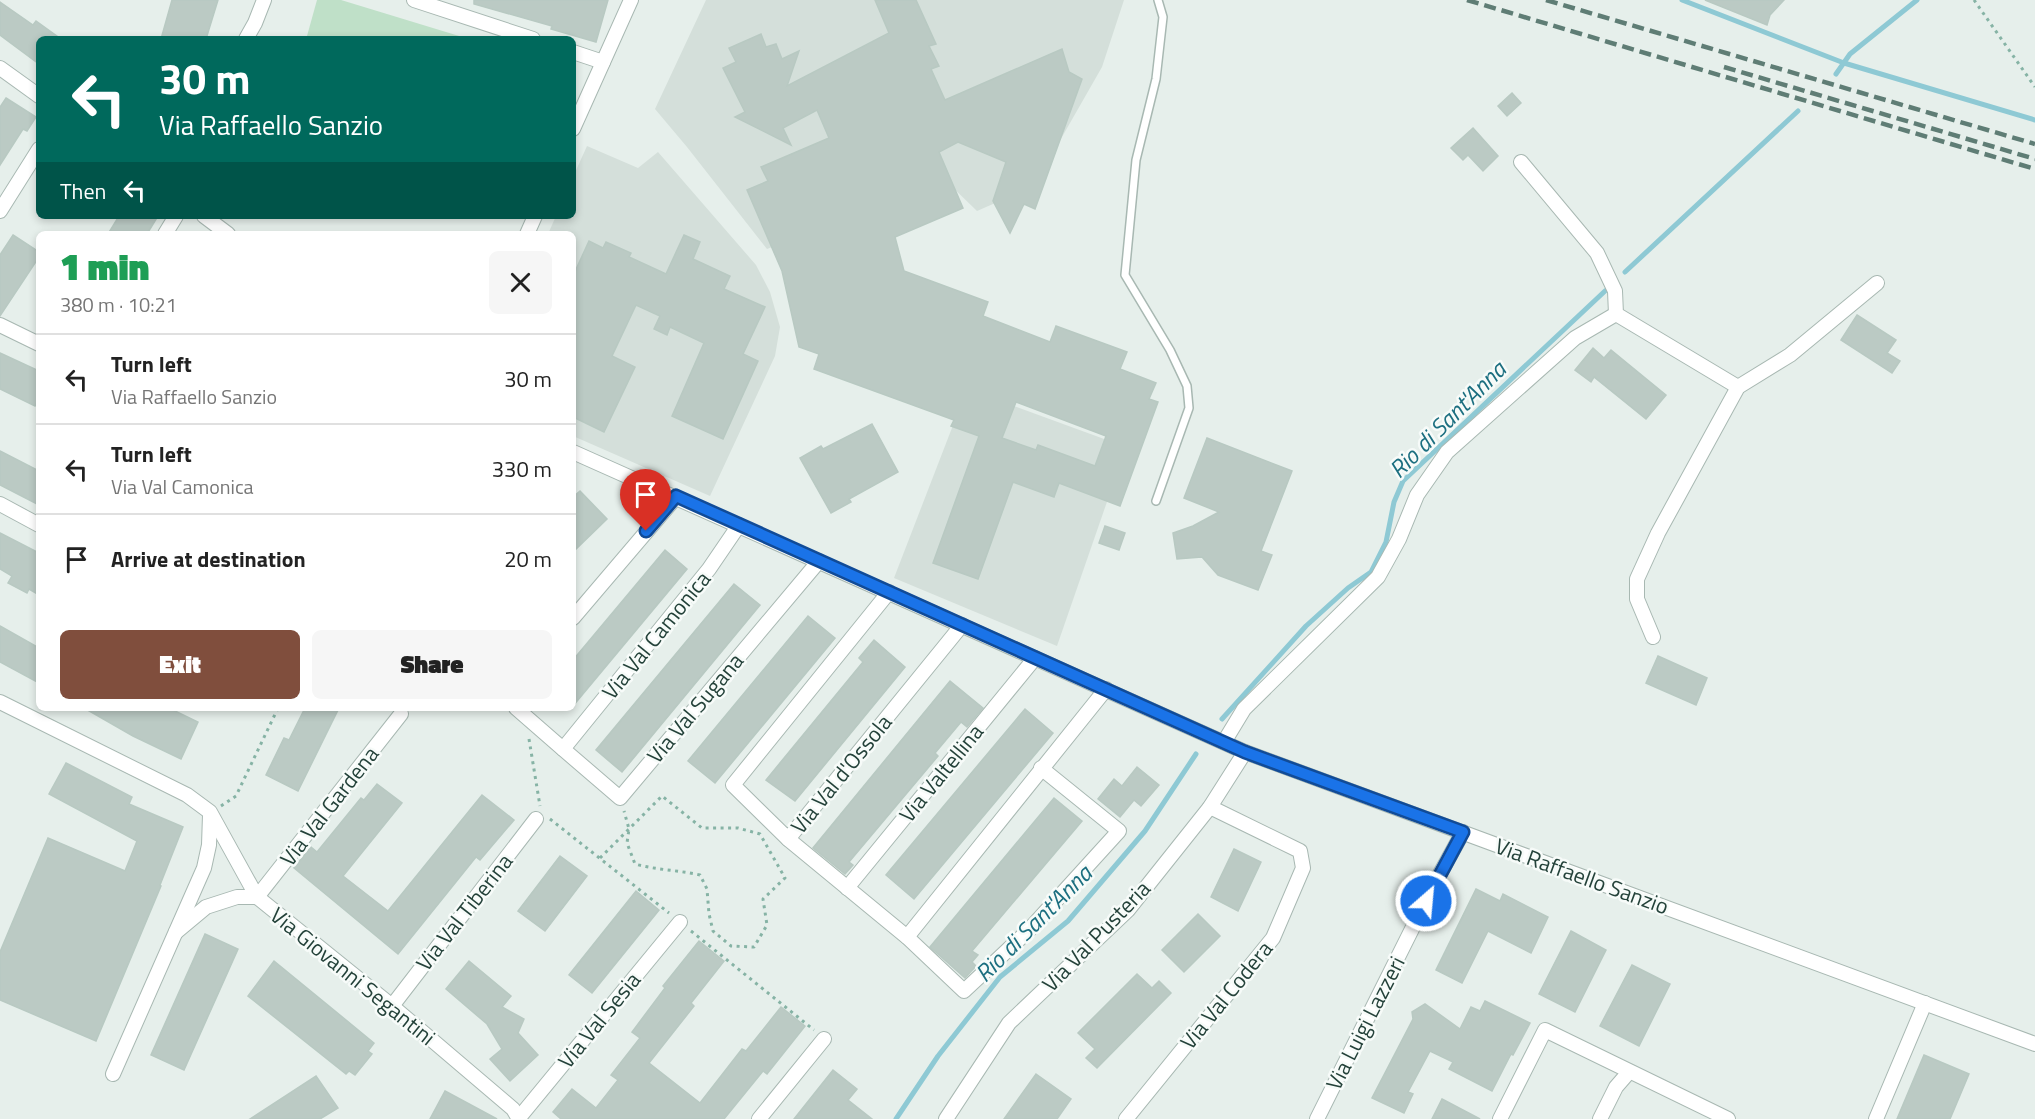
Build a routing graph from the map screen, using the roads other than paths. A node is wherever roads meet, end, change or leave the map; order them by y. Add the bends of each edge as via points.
1 (264, 0) edge
2 (414, 0) edge
3 (631, 0) edge
4 (1158, 0) edge
5 (248, 36) edge
6 (524, 36) edge
7 (576, 53) edge
8 (603, 62) junction
9 (0, 68) edge
10 (36, 94) edge
11 (576, 122) edge
12 (36, 153) edge
13 (1521, 162) dead end
14 (0, 212) edge
15 (208, 219) edge
16 (224, 231) edge
17 (1878, 284) dead end
18 (1616, 314) junction
19 (0, 325) edge
20 (36, 343) edge
21 (1738, 387) junction
22 (576, 453) edge
23 (676, 496) junction
24 (1156, 501) dead end
25 (0, 504) edge
26 (36, 523) edge
27 (740, 525) junction
28 (819, 561) junction
29 (889, 592) junction
30 (576, 614) edge
31 (962, 625) junction
32 (1653, 637) dead end
33 (1035, 658) junction
34 (1106, 690) junction
35 (0, 702) edge
36 (519, 711) edge
37 (0, 714) edge
38 (22, 714) junction
39 (401, 714) dead end
40 (1224, 742) junction
41 (563, 749) junction
42 (1245, 752) junction
43 (1041, 768) junction
44 (1210, 807) junction
45 (210, 813) junction
46 (536, 819) road end
47 (1463, 832) junction
48 (789, 839) junction
49 (229, 847) junction
50 (204, 868) junction
51 (847, 888) junction
52 (257, 897) junction
53 (680, 922) dead end
54 (176, 932) junction
55 (907, 937) junction
56 (1925, 1003) junction
57 (392, 1006) junction
58 (824, 1039) dead end
59 (2035, 1044) edge
60 (1629, 1072) junction
61 (113, 1074) dead end
62 (518, 1119) edge
63 (759, 1119) edge
64 (946, 1119) edge
65 (1126, 1119) edge
66 (1317, 1119) edge
67 (1500, 1119) edge
68 (1600, 1119) edge
69 (1728, 1119) edge
70 (1876, 1119) edge

1 - 5 street
2 - 6 street
3 - 8 street
4 - 24 lane via 1163,17 1156,79 1136,160 1125,275 1170,350 1187,386 1189,408
7 - 8 street
8 - 11 street
9 - 10 street
12 - 14 street
13 - 18 street via 1597,254 1615,291
15 - 16 street
17 - 21 street via 1790,355
18 - 21 street
18 - 40 street via 1575,338 1447,452 1417,495 1378,577 1244,709
19 - 20 street
21 - 32 street via 1637,579 1637,599
22 - 23 street, Via Raffaello Sanzio
23 - 27 street, Via Raffaello Sanzio
23 - 30 street
25 - 26 street
27 - 28 street, Via Raffaello Sanzio
27 - 41 street, Via Val Camonica
28 - 29 street, Via Raffaello Sanzio
28 - 41 street, Via Val Sugana via 620,798
29 - 31 street, Via Raffaello Sanzio
29 - 48 street, Via Val d'Ossola via 733,785
31 - 33 street, Via Raffaello Sanzio
31 - 48 street, Via Val d'Ossola
33 - 34 street, Via Raffaello Sanzio
33 - 51 street, Via Valtellina
34 - 40 street, Via Raffaello Sanzio
34 - 43 street
35 - 38 street
36 - 41 street
37 - 38 street
38 - 45 street via 187,795
39 - 52 street, Via Val Gardena
40 - 42 street, Via Raffaello Sanzio
42 - 44 street, Via Val Pusteria
42 - 47 street, Via Raffaello Sanzio
43 - 55 street
43 - 55 street via 1119,831 1029,930 964,991
44 - 64 street, Via Val Pusteria via 1128,910 1009,1023
44 - 65 street, Via Val Codera via 1300,851 1303,868 1273,938
45 - 49 street, Via Giovanni Segantini
45 - 50 street
46 - 57 street, Via Val Tiberina
47 - 56 street, Via Raffaello Sanzio
47 - 66 street, Via Luigi Lazzeri
48 - 51 street
49 - 50 street
49 - 52 street, Via Giovanni Segantini
50 - 54 street
51 - 55 street
52 - 54 street via 237,897 206,907
52 - 57 street, Via Giovanni Segantini
53 - 62 street, Via Val Sesia
54 - 61 street
56 - 59 street, Via Raffaello Sanzio
56 - 70 street
57 - 62 street, Via Giovanni Segantini via 513,1109
58 - 63 street
60 - 67 street via 1545,1030
60 - 68 street via 1616,1087
60 - 69 street

